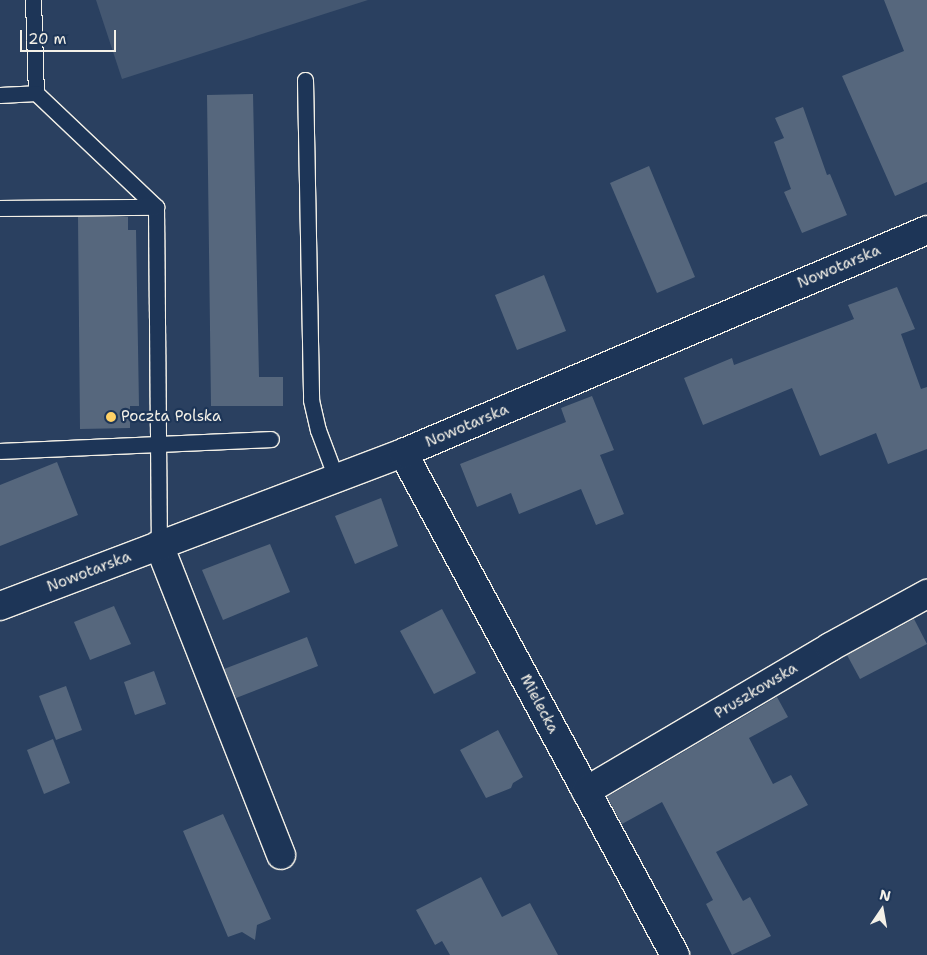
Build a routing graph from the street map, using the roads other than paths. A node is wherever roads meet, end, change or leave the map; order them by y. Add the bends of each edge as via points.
1 (33, 0) edge
2 (305, 80) dead end
3 (36, 93) junction
4 (0, 95) edge
5 (156, 207) junction
6 (0, 208) edge
7 (927, 230) edge
8 (271, 439) dead end
9 (158, 444) junction
10 (0, 451) edge
11 (403, 453) junction
12 (336, 478) junction
13 (159, 545) junction
14 (927, 594) edge
15 (0, 606) edge
16 (586, 791) junction
17 (281, 855) dead end
18 (675, 955) edge

1 - 3 lane
2 - 12 lane via 311,400
3 - 4 lane
3 - 5 lane
5 - 6 lane
5 - 9 lane
7 - 11 street, Nowotarska
8 - 9 lane
9 - 10 lane
9 - 13 lane
11 - 12 street, Nowotarska
11 - 16 street, Mielecka
12 - 13 street, Nowotarska
13 - 15 street, Nowotarska
13 - 17 street
14 - 16 street, Pruszkowska via 830,647
16 - 18 street, Mielecka

